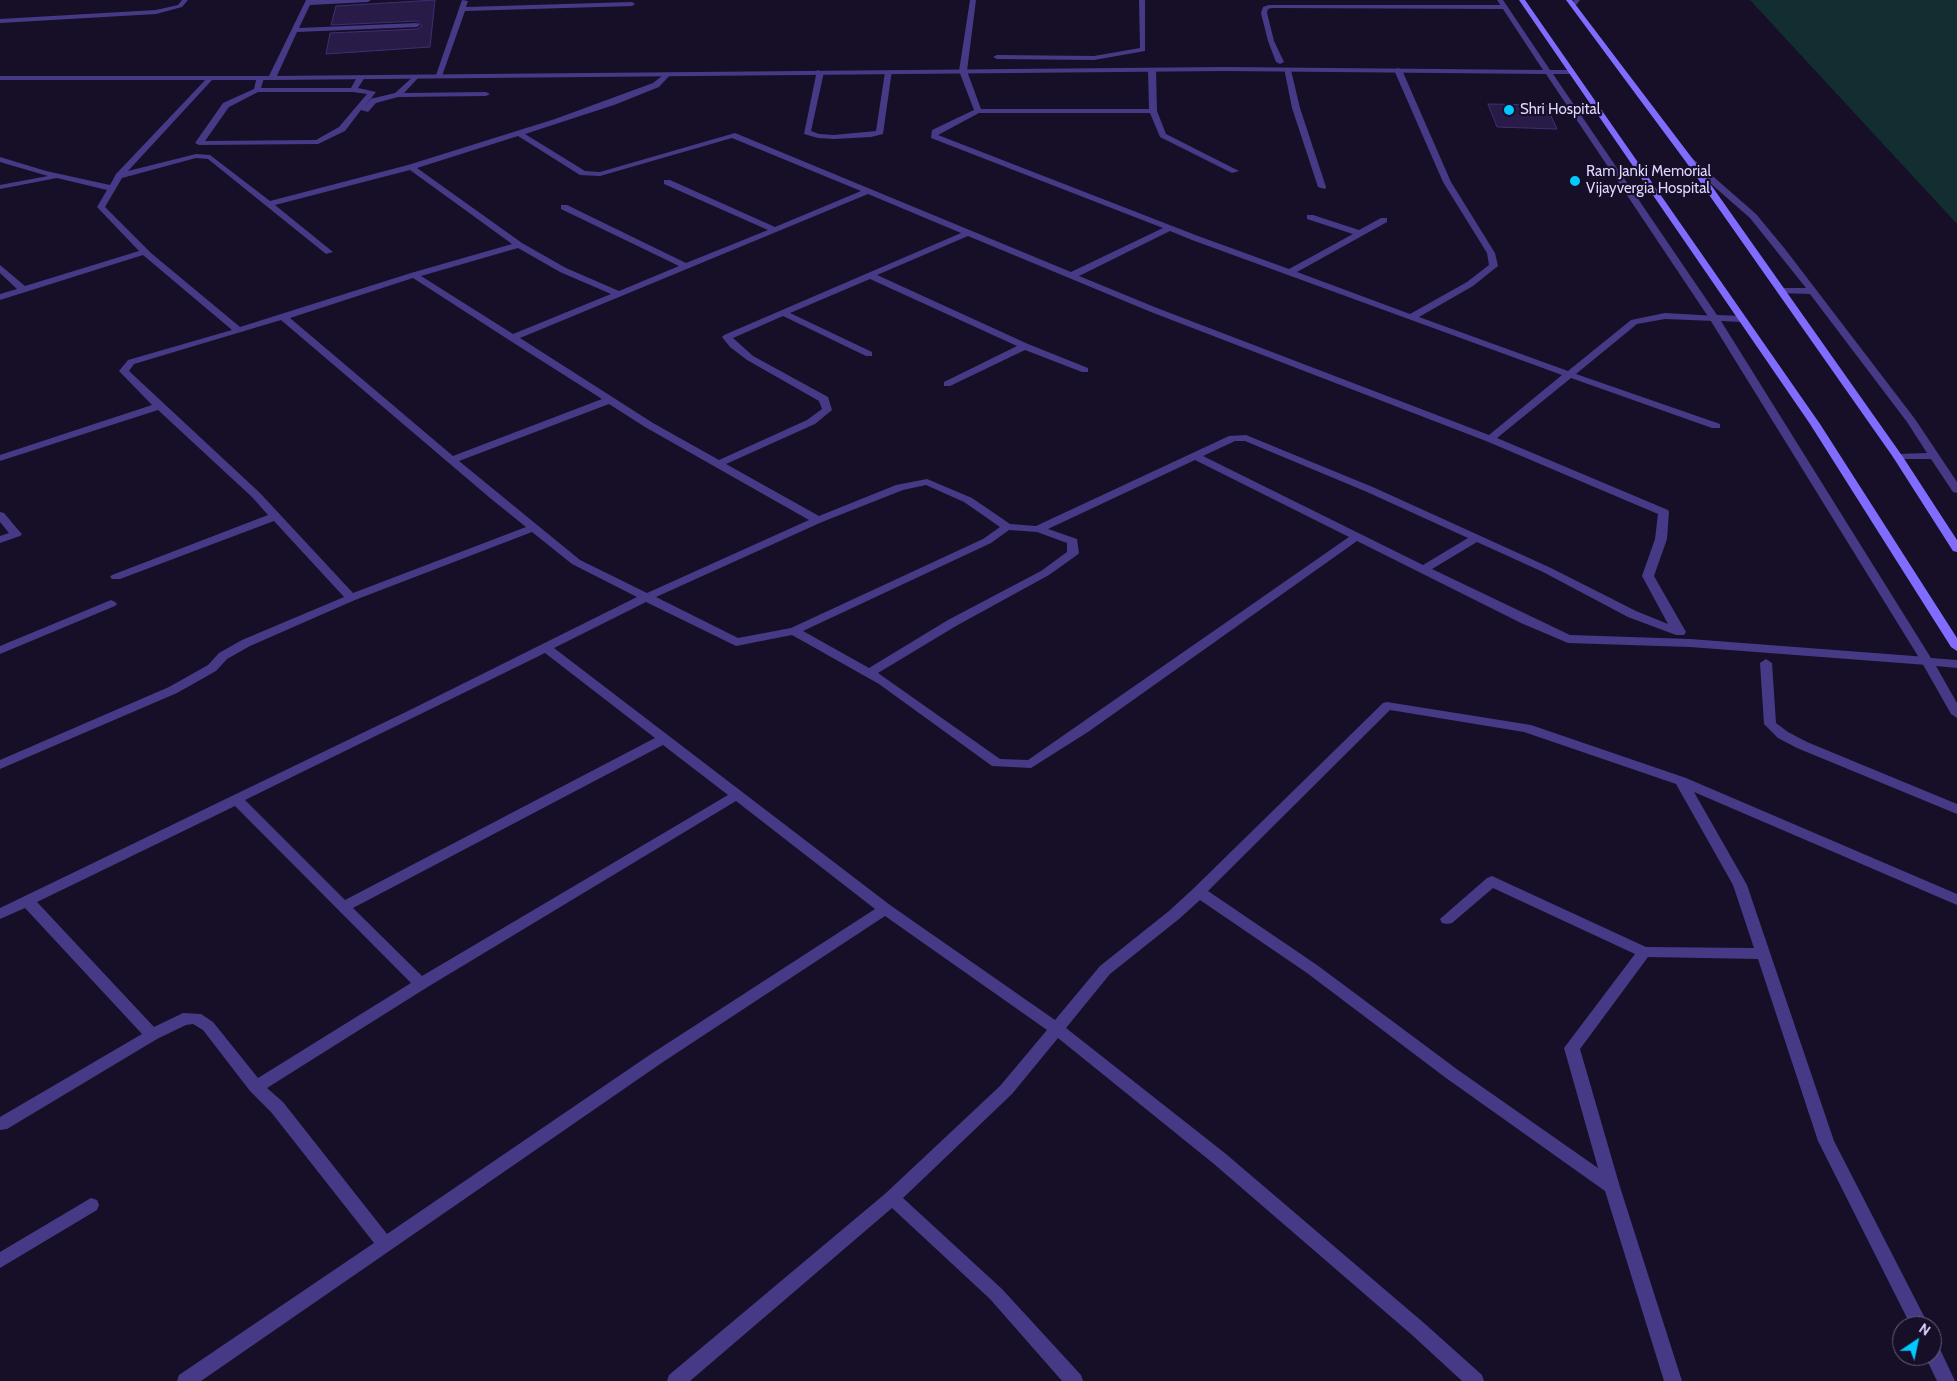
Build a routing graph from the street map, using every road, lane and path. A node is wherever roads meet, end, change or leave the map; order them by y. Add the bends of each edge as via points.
1 (185, 0) edge
2 (368, 0) edge
3 (465, 0) edge
4 (973, 0) edge
5 (1142, 0) edge
6 (1522, 0) edge
7 (308, 2) edge
8 (1573, 2) edge
9 (632, 4) dead end
10 (1502, 4) edge
11 (462, 8) junction
12 (0, 20) edge
13 (417, 25) dead end
14 (296, 30) junction
15 (997, 57) dead end
16 (1280, 62) dead end
17 (1152, 70) junction
18 (1287, 70) junction
19 (1398, 70) junction
20 (963, 71) junction
21 (1549, 71) junction
22 (820, 72) junction
23 (889, 72) junction
24 (1570, 72) junction
25 (666, 74) junction
26 (438, 76) junction
27 (361, 77) junction
28 (415, 77) junction
29 (0, 78) edge
30 (209, 78) junction
31 (260, 78) junction
32 (272, 78) junction
33 (257, 90) junction
34 (353, 90) junction
35 (486, 94) dead end
36 (398, 95) junction
37 (978, 111) junction
38 (1153, 111) junction
39 (749, 130) dead end
40 (518, 133) junction
41 (732, 135) junction
42 (338, 138) dead end
43 (0, 159) edge
44 (1689, 160) junction
45 (411, 167) junction
46 (1235, 171) dead end
47 (119, 176) junction
48 (60, 177) junction
49 (667, 182) dead end
50 (0, 187) edge
51 (1322, 187) dead end
52 (112, 188) junction
53 (867, 192) junction
54 (269, 204) junction
55 (564, 207) dead end
56 (1310, 217) dead end
57 (1384, 220) dead end
58 (1170, 228) junction
59 (776, 230) junction
60 (1359, 233) junction
61 (968, 234) junction
62 (519, 245) junction
63 (145, 252) junction
64 (328, 252) dead end
65 (685, 266) junction
66 (0, 268) edge
67 (1290, 272) junction
68 (414, 275) junction
69 (871, 276) junction
70 (1071, 276) junction
71 (24, 290) junction
72 (1781, 291) junction
73 (1812, 291) junction
74 (619, 294) junction
75 (0, 297) edge
76 (783, 313) junction
77 (282, 317) junction
78 (1411, 317) junction
79 (1714, 318) junction
80 (1742, 319) junction
81 (239, 331) junction
82 (512, 338) junction
83 (1025, 346) junction
84 (869, 354) dead end
85 (1085, 370) dead end
86 (1570, 375) junction
87 (947, 384) dead end
88 (609, 400) junction
89 (159, 406) junction
90 (1716, 426) dead end
91 (1490, 440) junction
92 (1195, 456) junction
93 (1933, 456) junction
94 (1898, 457) junction
95 (0, 458) edge
96 (452, 460) junction
97 (718, 464) junction
98 (1957, 490) edge
99 (0, 515) edge
100 (276, 516) junction
101 (818, 520) junction
102 (1007, 527) junction
103 (534, 528) junction
104 (1038, 529) junction
105 (1357, 536) junction
106 (1476, 538) junction
107 (0, 540) edge
108 (1957, 549) edge
109 (1424, 569) junction
110 (116, 577) dead end
111 (646, 596) junction
112 (351, 598) junction
113 (111, 604) dead end
114 (794, 630) junction
115 (1678, 630) junction
116 (1690, 643) junction
117 (545, 647) junction
118 (1957, 647) edge
119 (0, 650) edge
120 (1927, 661) junction
121 (1766, 663) dead end
122 (1957, 664) edge
123 (869, 673) junction
124 (1957, 714) edge
125 (664, 739) junction
126 (0, 765) edge
127 (1681, 780) junction
128 (737, 795) junction
129 (236, 799) junction
130 (1957, 809) edge
131 (1200, 892) junction
132 (1957, 900) edge
133 (27, 901) junction
134 (343, 907) junction
135 (885, 909) junction
136 (0, 914) edge
137 (1447, 919) dead end
138 (1644, 952) junction
139 (1763, 954) junction
140 (421, 984) junction
141 (1057, 1029) junction
142 (152, 1035) junction
143 (256, 1087) junction
144 (1, 1124) dead end
145 (1612, 1187) junction
146 (892, 1198) junction
147 (91, 1206) dead end
148 (386, 1245) junction
149 (0, 1261) edge
150 (1915, 1316) edge
151 (1939, 1366) edge
152 (186, 1381) edge
153 (676, 1381) edge
154 (1074, 1381) edge
155 (1475, 1381) edge
156 (1673, 1381) edge
157 (1946, 1381) edge

1 - 12 street via 180,6 156,12
2 - 7 street
3 - 11 street
4 - 20 street
5 - 15 street via 1143,50 1094,58
6 - 24 main road
7 - 14 street
8 - 44 main road
9 - 11 street
10 - 16 street via 1270,6 1264,13
10 - 21 street
11 - 26 street
13 - 14 street
14 - 32 street
17 - 18 street
17 - 20 street
17 - 38 street
18 - 19 street
18 - 51 street
19 - 21 street
19 - 78 street via 1447,182 1491,254 1494,266 1470,284
20 - 23 street
20 - 37 street
21 - 24 street
21 - 79 street
22 - 23 street
22 - 23 street via 806,132 834,137 880,132
22 - 25 street
24 - 80 main road
25 - 26 street
25 - 40 street via 656,85 611,103
26 - 28 street
27 - 28 street
27 - 32 street
27 - 34 street
28 - 36 street
29 - 30 street
30 - 31 street
30 - 47 street
31 - 32 street
31 - 33 street
33 - 34 street
33 - 34 street via 226,105 199,143 318,142 342,129 372,92
35 - 36 street
36 - 42 street via 373,101
37 - 38 street
37 - 58 street via 935,132 934,136
38 - 46 street via 1163,135
39 - 41 street
40 - 41 street via 583,173 600,174
40 - 45 street
41 - 53 street
43 - 48 street
44 - 72 main road
44 - 73 street via 1753,216
45 - 54 street
45 - 62 street
47 - 52 street
47 - 54 street via 196,156 210,157
48 - 50 street
48 - 52 street
49 - 59 street
52 - 63 street via 101,207
53 - 59 street
53 - 61 street
54 - 64 street
55 - 65 street
56 - 60 street
57 - 60 street
58 - 67 street
58 - 70 street
59 - 65 street
60 - 67 street
61 - 69 street
61 - 70 street
62 - 68 street
62 - 74 street via 563,270
63 - 71 street
63 - 81 street
65 - 74 street
66 - 71 street
67 - 78 street
68 - 77 street
68 - 82 street
69 - 76 street
69 - 83 street
70 - 91 street
71 - 75 street
72 - 73 street
72 - 94 main road
73 - 93 street via 1911,421
74 - 82 street
76 - 84 street
76 - 97 street via 727,337 750,358 824,399 826,410 811,422
77 - 81 street
77 - 96 street
78 - 86 street
79 - 80 street
79 - 86 street via 1665,316 1634,322
79 - 120 street
80 - 118 main road via 1815,424
81 - 89 street via 131,362 124,371
82 - 88 street
83 - 85 street
83 - 87 street
86 - 90 street
86 - 91 street
88 - 96 street
88 - 97 street
89 - 95 street
89 - 100 street
91 - 115 street via 1664,512 1660,539 1648,576
92 - 104 street
92 - 105 street
92 - 106 street via 1233,438 1246,438
93 - 94 street
93 - 98 street
94 - 108 main road
96 - 103 street
97 - 101 street
99 - 107 street via 16,534
100 - 110 street
100 - 112 street
101 - 102 street via 900,487 927,482 968,500
101 - 111 street
102 - 104 street
102 - 114 street via 987,542
103 - 111 street via 576,562
103 - 112 street
104 - 123 street via 1073,541 1073,553 1045,573
105 - 109 street
105 - 123 street via 1031,764 997,763
106 - 109 street
106 - 115 street via 1632,614
109 - 116 street via 1568,639
111 - 114 street via 736,642
111 - 117 street
112 - 126 street via 246,643 223,656 212,668 173,690
113 - 119 street
114 - 123 street
115 - 116 street
116 - 120 street
117 - 125 street
117 - 129 street
120 - 122 street
120 - 124 street
121 - 130 street via 1770,724 1784,735
125 - 128 street
125 - 134 street
127 - 131 street via 1526,728 1387,706
127 - 132 street
127 - 139 street via 1740,885
128 - 135 street
128 - 140 street
129 - 133 street
129 - 134 street
131 - 141 street via 1105,970
131 - 145 street
133 - 136 street
133 - 142 street
134 - 140 street
135 - 141 street
135 - 148 street via 657,1058
137 - 138 street via 1492,881
138 - 139 street
138 - 145 street via 1572,1048
139 - 150 street via 1826,1141
140 - 143 street
141 - 146 street via 1006,1090
141 - 155 street via 1220,1159
142 - 143 street via 183,1019 196,1018 208,1026
142 - 144 street
143 - 148 street via 277,1107
145 - 156 street
146 - 153 street
146 - 154 street via 996,1294
147 - 149 street
148 - 152 street
151 - 157 street

